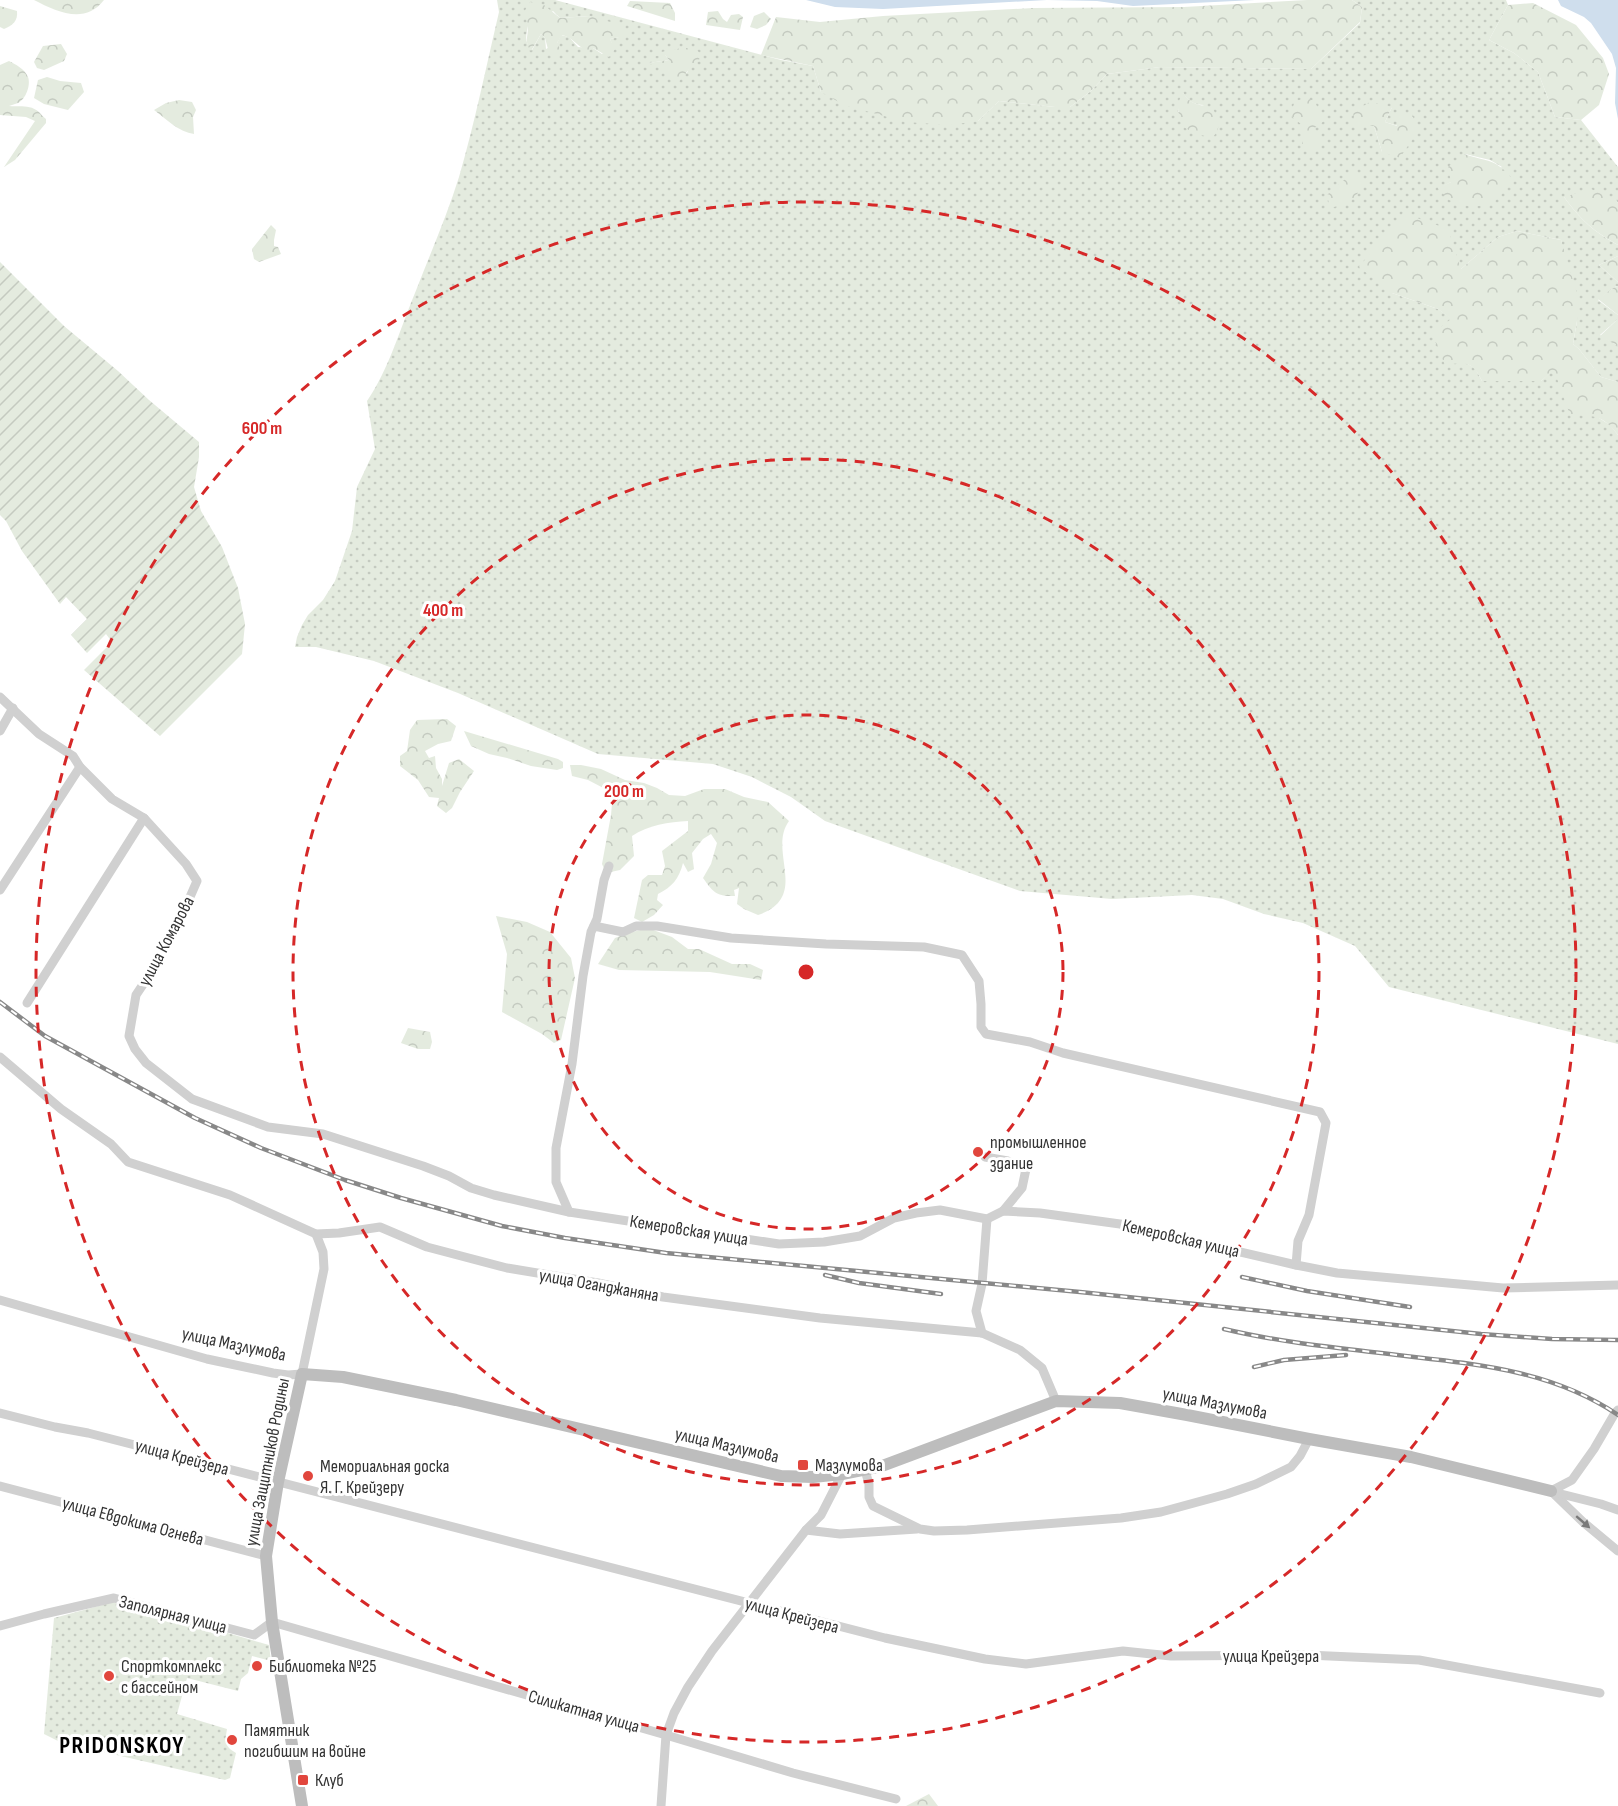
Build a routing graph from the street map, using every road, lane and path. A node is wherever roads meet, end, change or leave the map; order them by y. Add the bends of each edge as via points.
1 (0, 697) edge
2 (13, 708) junction
3 (0, 731) edge
4 (80, 767) junction
5 (144, 818) junction
6 (609, 866) dead end
7 (0, 890) edge
8 (594, 926) junction
9 (27, 1003) dead end
10 (131, 1020) joint
11 (0, 1057) edge
12 (985, 1157) dead end
13 (1003, 1211) junction
14 (569, 1212) junction
15 (987, 1219) junction
16 (316, 1234) junction
17 (1296, 1265) junction
18 (1618, 1285) edge
19 (0, 1300) edge
20 (982, 1333) junction
21 (302, 1374) junction
22 (1056, 1401) junction
23 (1618, 1410) edge
24 (0, 1413) edge
25 (1309, 1439) junction
26 (865, 1470) junction
27 (842, 1474) junction
28 (278, 1482) junction
29 (0, 1486) edge
30 (1551, 1491) junction
31 (1618, 1510) edge
32 (920, 1529) junction
33 (806, 1530) junction
34 (1618, 1551) edge
35 (266, 1556) junction
36 (751, 1604) junction
37 (272, 1622) junction
38 (0, 1626) edge
39 (1600, 1693) dead end
40 (666, 1735) junction
41 (896, 1799) dead end
42 (302, 1806) edge
43 (661, 1806) edge

1 - 2 street, улица Комарова
2 - 3 street
2 - 4 street, улица Комарова via 39,734 73,756
4 - 5 street, улица Комарова via 112,799
4 - 7 street
5 - 9 street
5 - 10 street, улица Комарова via 197,881 176,929 136,995
6 - 8 street
8 - 14 street via 582,976 572,1064 556,1149 556,1182
8 - 17 street via 623,932 636,926 657,926 731,938 924,947 962,955 979,981 981,1027 986,1034 1320,1112 1326,1123 1309,1215 1298,1241
10 - 14 street, Кемеровская улица via 129,1036 135,1049 146,1063 192,1099 268,1127 322,1134 412,1162 494,1195
11 - 16 street, улица Оганджаняна via 61,1109 111,1144 128,1162 230,1195
12 - 13 street via 1026,1169 1022,1188
13 - 15 street, Кемеровская улица
13 - 17 street, Кемеровская улица via 1120,1224
14 - 15 street, Кемеровская улица via 779,1244 860,1236 894,1218 940,1210
15 - 20 street via 976,1311
16 - 20 street, улица Оганджаняна via 380,1227 428,1247 507,1268 663,1297 820,1318
16 - 21 street, улица Защитников Родины via 324,1269
17 - 18 street, Кемеровская улица via 1337,1273 1503,1288
19 - 21 street, улица Мазлумова via 207,1359 273,1373
20 - 22 street, улица Оганджаняна via 1020,1350 1042,1368
21 - 27 street, улица Мазлумова via 343,1377 456,1400 781,1476
21 - 28 street, улица Защитников Родины
22 - 25 street, улица Мазлумова via 1120,1403
22 - 26 street, улица Мазлумова
23 - 30 street via 1572,1480
24 - 28 street, улица Крейзера
25 - 30 street, улица Мазлумова via 1411,1457
25 - 32 street via 1291,1467 1256,1484 1161,1512 1012,1526
26 - 27 street, улица Мазлумова
26 - 32 street via 873,1506
27 - 33 street via 821,1515
28 - 35 street, улица Защитников Родины
28 - 36 street, улица Крейзера
29 - 35 street, улица Евдокима Огнева
30 - 31 street
30 -> 34 street
32 - 33 street via 840,1534
33 - 36 street
35 - 37 street, улица Защитников Родины
36 - 39 street, улица Крейзера via 885,1638 1026,1664 1123,1651 1171,1656 1400,1659
36 - 40 street via 712,1651 688,1688
37 - 38 street, Заполярная улица via 254,1635 114,1598
37 - 40 street, Силикатная улица
37 - 42 street, улица Защитников Родины
40 - 41 street, Силикатная улица
40 - 43 street

